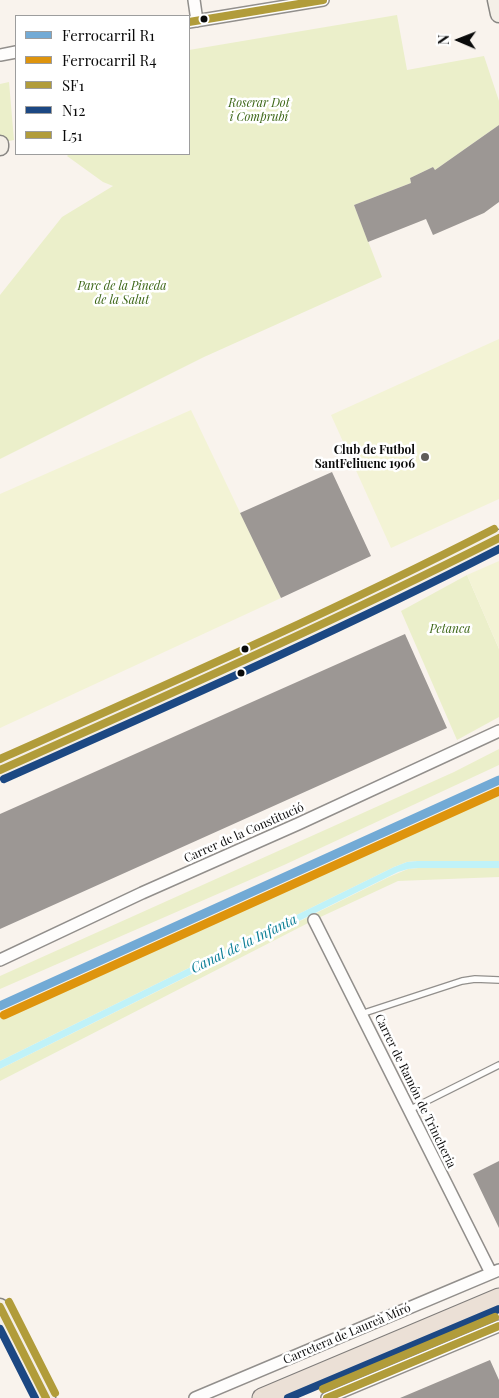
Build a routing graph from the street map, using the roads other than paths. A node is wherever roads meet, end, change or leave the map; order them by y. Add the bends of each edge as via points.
1 (194, 0) edge
2 (323, 0) edge
3 (496, 0) edge
4 (499, 14) edge
5 (193, 22) edge
6 (15, 52) edge
7 (0, 55) edge
8 (499, 538) edge
9 (499, 731) edge
10 (0, 770) edge
11 (314, 920) dead end
12 (0, 960) edge
13 (499, 980) edge
14 (361, 1014) junction
15 (499, 1066) edge
16 (409, 1110) junction
17 (495, 1272) edge
18 (499, 1298) edge
19 (0, 1308) edge
20 (499, 1326) edge
21 (46, 1398) edge
22 (195, 1398) edge
23 (262, 1398) edge
24 (327, 1398) edge

1 - 5 street
2 - 5 street
3 - 4 street
6 - 7 street
8 - 10 street via 388,595
9 - 12 street, Carrer de la Constitució
11 - 14 street, Carrer de Ramón de Trincheria
13 - 14 lane via 475,978 462,981
14 - 16 street, Carrer de Ramón de Trincheria
15 - 16 lane
16 - 17 street, Carrer de Ramón de Trincheria
17 - 22 street, Carretera de Laureà Miró
18 - 23 main road, Carretera de Laureà Miró
19 - 21 street
20 - 24 street

